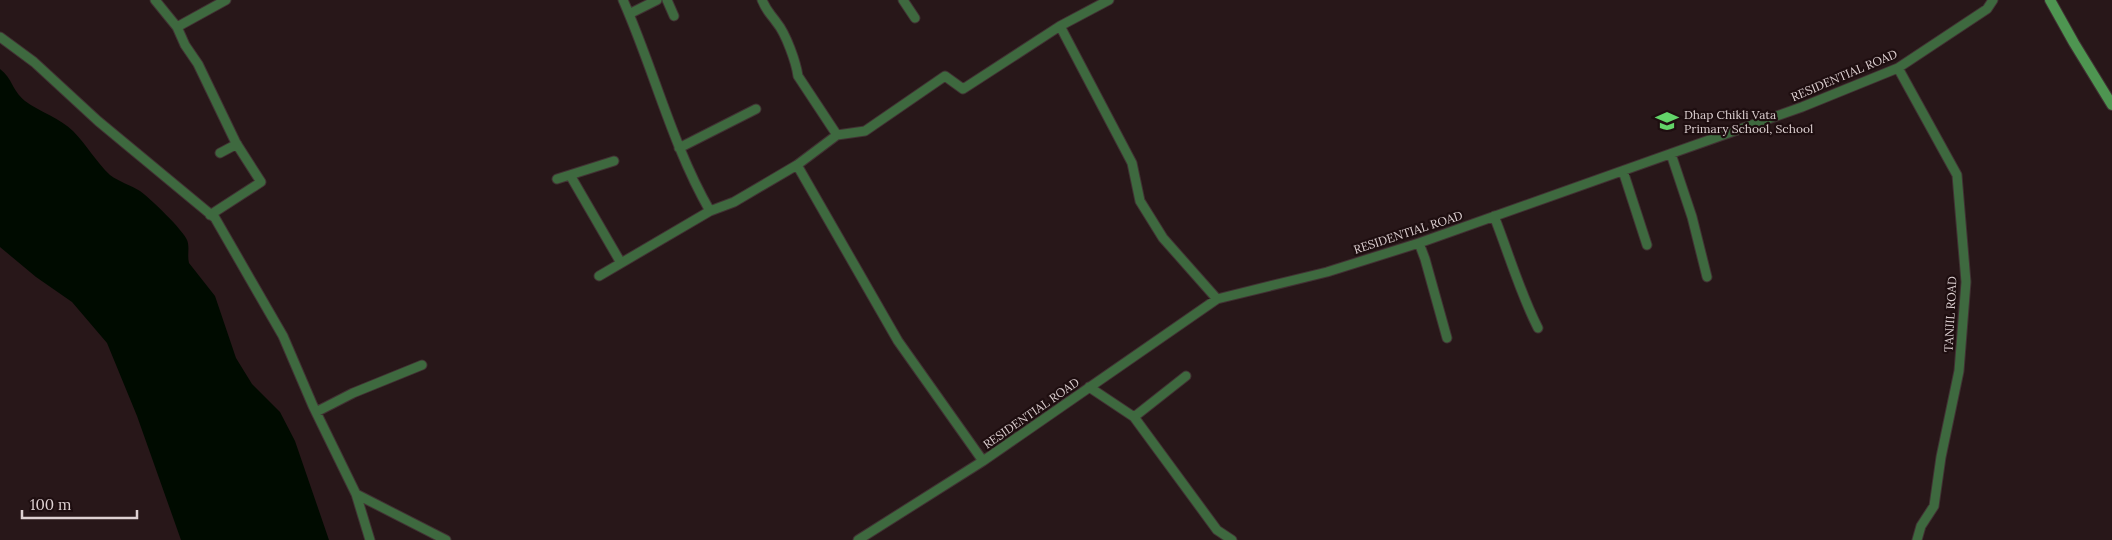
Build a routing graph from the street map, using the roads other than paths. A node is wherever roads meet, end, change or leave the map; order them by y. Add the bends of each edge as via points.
1 (155, 0) edge
2 (226, 0) edge
3 (623, 0) edge
4 (657, 0) edge
5 (667, 0) edge
6 (762, 0) edge
7 (903, 0) edge
8 (1109, 0) edge
9 (1993, 0) edge
10 (2050, 0) edge
11 (629, 14) junction
12 (674, 16) dead end
13 (915, 18) dead end
14 (1060, 26) junction
15 (177, 27) junction
16 (0, 37) edge
17 (1898, 68) junction
18 (2112, 105) edge
19 (756, 109) dead end
20 (837, 135) junction
21 (236, 144) junction
22 (679, 148) junction
23 (220, 153) dead end
24 (1671, 154) junction
25 (614, 161) dead end
26 (796, 165) junction
27 (1623, 171) junction
28 (570, 175) junction
29 (557, 179) dead end
30 (710, 211) junction
31 (210, 214) junction
32 (1494, 216) junction
33 (1419, 243) junction
34 (1647, 245) dead end
35 (621, 264) junction
36 (599, 276) dead end
37 (1707, 277) dead end
38 (1217, 299) junction
39 (1538, 328) dead end
40 (1447, 338) dead end
41 (422, 365) dead end
42 (1186, 376) dead end
43 (1089, 387) junction
44 (316, 412) junction
45 (1134, 417) junction
46 (983, 461) junction
47 (356, 494) junction
48 (370, 540) edge
49 (446, 540) edge
50 (858, 540) edge
51 (1232, 540) edge
52 (1917, 540) edge

1 - 15 street
2 - 15 street
3 - 11 street
4 - 11 street
5 - 12 street
6 - 20 street via 767,13 778,23 798,76
7 - 13 street
8 - 14 street
9 - 17 street, RESIDENTIAL ROAD via 1987,9
10 - 18 main road
11 - 22 street
14 - 20 street via 963,90 945,76 865,131
14 - 38 street via 1132,163 1140,201 1163,238
15 - 21 street
16 - 31 street via 34,62 98,122
17 - 24 street, RESIDENTIAL ROAD
17 - 52 street, TANJIL ROAD via 1957,175 1966,282 1959,371 1934,506 1921,526
19 - 22 street
20 - 26 street
21 - 23 street
21 - 31 street via 261,182
22 - 30 street
24 - 27 street, RESIDENTIAL ROAD
24 - 37 street
25 - 28 street
26 - 30 street via 734,202
26 - 46 street via 898,341
27 - 32 street, RESIDENTIAL ROAD
27 - 34 street
28 - 29 street
28 - 35 street
30 - 35 street
31 - 44 street via 284,336
32 - 33 street, RESIDENTIAL ROAD
32 - 39 street
33 - 38 street, RESIDENTIAL ROAD via 1327,272
33 - 40 street
35 - 36 street
38 - 43 street, RESIDENTIAL ROAD
41 - 44 street
42 - 45 street
43 - 45 street
43 - 46 street, RESIDENTIAL ROAD
44 - 47 street
45 - 51 street via 1217,530
46 - 50 street, RESIDENTIAL ROAD
47 - 48 street
47 - 49 street

